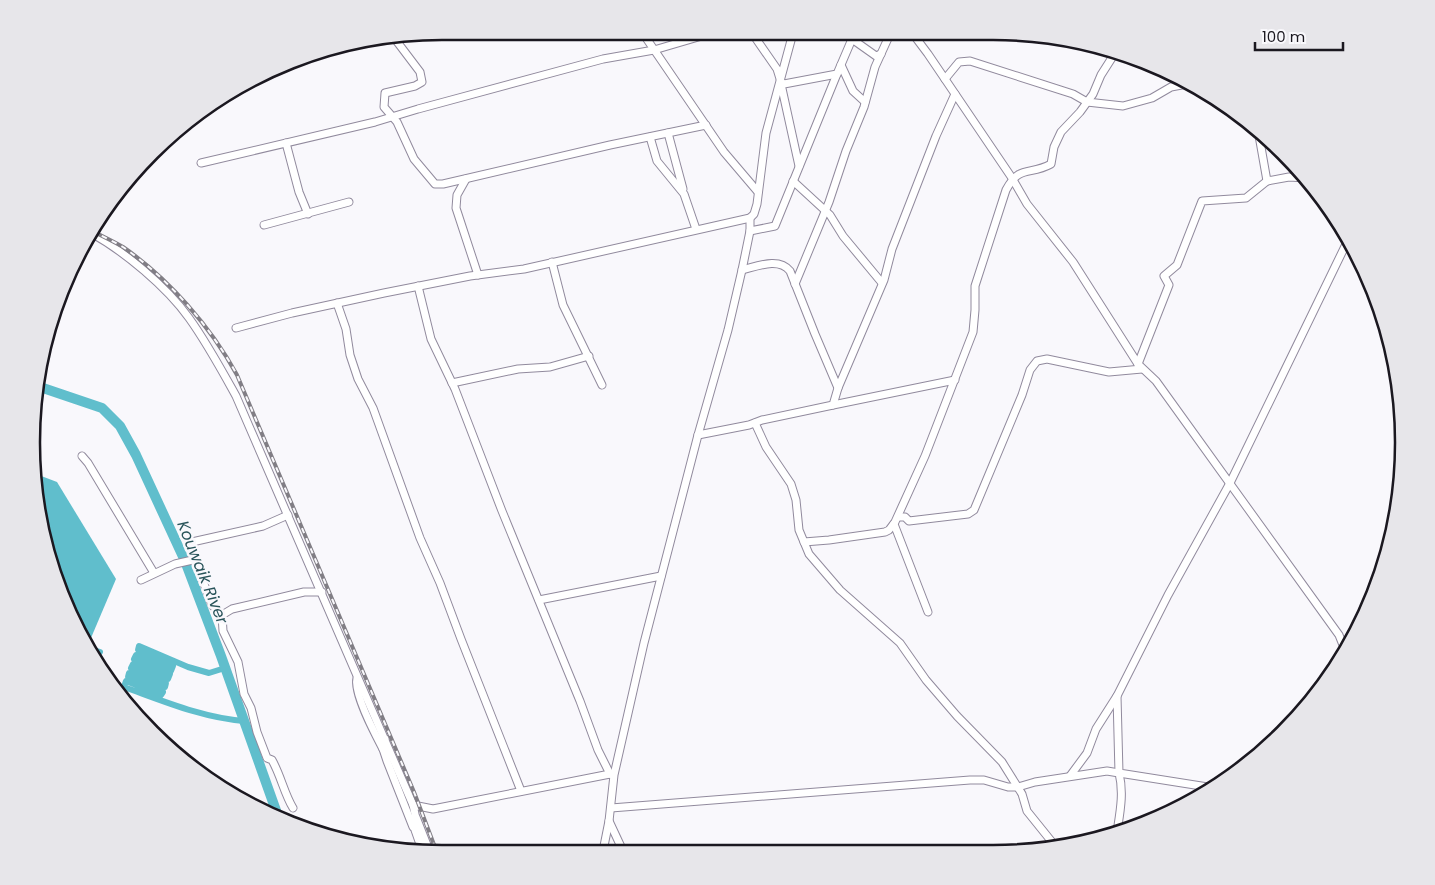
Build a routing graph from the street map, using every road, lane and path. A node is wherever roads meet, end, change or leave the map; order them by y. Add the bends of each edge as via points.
1 (647, 40) edge
2 (688, 40) edge
3 (757, 40) edge
4 (791, 40) edge
5 (852, 40) edge
6 (853, 40) edge
7 (887, 40) edge
8 (919, 40) edge
9 (398, 42) edge
10 (654, 50) junction
11 (881, 54) junction
12 (1112, 58) edge
13 (840, 66) junction
14 (837, 74) junction
15 (946, 79) junction
16 (781, 82) junction
17 (1178, 86) edge
18 (955, 94) junction
19 (865, 102) junction
20 (1087, 102) junction
21 (394, 116) junction
22 (706, 125) junction
23 (668, 133) junction
24 (650, 137) junction
25 (1260, 142) edge
26 (286, 143) junction
27 (201, 163) dead end
28 (799, 167) junction
29 (1295, 177) edge
30 (1012, 178) junction
31 (466, 179) junction
32 (793, 181) junction
33 (1267, 181) junction
34 (758, 192) junction
35 (684, 194) junction
36 (349, 202) dead end
37 (825, 211) junction
38 (308, 214) junction
39 (750, 218) junction
40 (264, 225) dead end
41 (696, 229) junction
42 (750, 231) junction
43 (97, 237) edge
44 (1344, 247) edge
45 (552, 262) junction
46 (742, 270) junction
47 (478, 275) junction
48 (882, 283) junction
49 (795, 284) junction
50 (418, 286) junction
51 (337, 303) junction
52 (236, 328) dead end
53 (589, 356) junction
54 (1140, 367) junction
55 (955, 380) junction
56 (452, 383) junction
57 (602, 385) dead end
58 (838, 388) junction
59 (833, 405) junction
60 (755, 422) junction
61 (698, 435) junction
62 (82, 456) dead end
63 (1230, 482) junction
64 (288, 514) junction
65 (898, 517) junction
66 (894, 524) junction
67 (804, 542) junction
68 (197, 558) junction
69 (154, 573) junction
70 (661, 576) junction
71 (141, 580) dead end
72 (322, 592) junction
73 (539, 600) junction
74 (928, 612) dead end
75 (222, 615) junction
76 (1342, 642) edge
77 (358, 676) junction
78 (1117, 696) junction
79 (385, 739) junction
80 (383, 749) junction
81 (1119, 773) junction
82 (612, 774) junction
83 (1070, 776) junction
84 (1202, 786) edge
85 (1018, 787) junction
86 (521, 791) junction
87 (413, 805) junction
88 (293, 808) dead end
89 (611, 808) junction
90 (415, 814) junction
91 (609, 821) junction
92 (1118, 825) edge
93 (414, 830) junction
94 (618, 840) junction
95 (1051, 841) edge
96 (420, 844) edge
97 (427, 844) edge
98 (604, 845) edge
99 (605, 845) edge
100 (620, 845) edge

1 - 10 street
2 - 10 street
3 - 16 street via 777,69
4 - 16 street
5 - 13 street
6 - 11 street via 876,56
7 - 11 street
8 - 15 street
9 - 21 street via 420,72 422,82 385,93 384,106
10 - 21 street via 593,62
10 - 22 street
11 - 19 street
12 - 20 street
13 - 14 street
13 - 19 street via 853,91
14 - 16 street
14 - 28 street
15 - 18 street
15 - 20 street via 960,62 970,61 1072,94
16 - 28 street
16 - 34 street via 766,133
17 - 20 street via 1152,98 1123,106
18 - 30 street
18 - 48 street via 890,254
19 - 37 street
20 - 30 street via 1061,132 1051,164 1023,171
21 - 26 street
21 - 31 street via 414,159 435,184
22 - 23 street
22 - 34 street
23 - 24 street
23 - 35 street
24 - 31 street
24 - 35 street via 657,160
25 - 33 street
26 - 27 street
26 - 38 street
28 - 32 street
29 - 33 street
30 - 54 street via 1073,262
30 - 55 street via 1000,204 979,270 973,332
31 - 47 street via 457,195 456,208
32 - 37 street
32 - 42 street via 776,226
33 - 54 street via 1246,198 1202,201 1177,265 1164,276 1169,285
34 - 39 street via 754,214
35 - 41 street
36 - 38 street
37 - 48 street
37 - 49 street
38 - 40 street
39 - 41 street
39 - 42 street
41 - 45 street
42 - 46 street
43 - 64 street via 134,262 188,316 236,396
44 - 63 street
45 - 47 street
45 - 53 street via 563,305
46 - 49 street via 782,263 790,271
46 - 61 street
47 - 50 street
48 - 58 street
49 - 58 street
50 - 51 street
50 - 56 street via 431,339
51 - 52 street
51 - 86 street via 358,379
53 - 56 street via 542,369 518,369
53 - 57 street
54 - 63 street via 1156,381
54 - 65 street via 1109,372 1047,359 1037,361 1030,370 974,510 968,514 909,521
55 - 59 street
55 - 65 street
56 - 73 street
58 - 59 street
59 - 60 street
60 - 61 street
60 - 67 street via 766,447 791,484
61 - 70 street
62 - 69 street
63 - 76 street
63 - 78 street
64 - 68 street via 262,526 192,542
64 - 72 street
65 - 66 street
66 - 67 street via 878,534
66 - 74 street
67 - 85 street via 809,554 840,590 900,643 932,687 1002,762
68 - 69 street
68 - 75 street via 212,605
69 - 71 street
70 - 73 street
70 - 82 street
72 - 75 street via 304,592 232,609
72 - 77 street
73 - 82 street via 598,750
75 - 88 street via 223,631 238,662 244,694 257,732
77 - 79 street
77 - 80 street via 357,690
78 - 81 street
78 - 83 street via 1096,729 1087,753
79 - 80 street
79 - 87 street
80 - 93 street
81 - 83 street via 1107,771
81 - 84 street
81 - 92 street via 1122,791
82 - 86 street
82 - 89 street
83 - 85 street
85 - 89 street via 970,780
85 - 95 street via 1027,811
86 - 87 street via 433,809
87 - 90 street
89 - 91 street
90 - 93 street
90 - 97 street
91 - 94 street
91 - 98 street
93 - 96 street
94 - 99 street via 611,837
94 - 100 street

